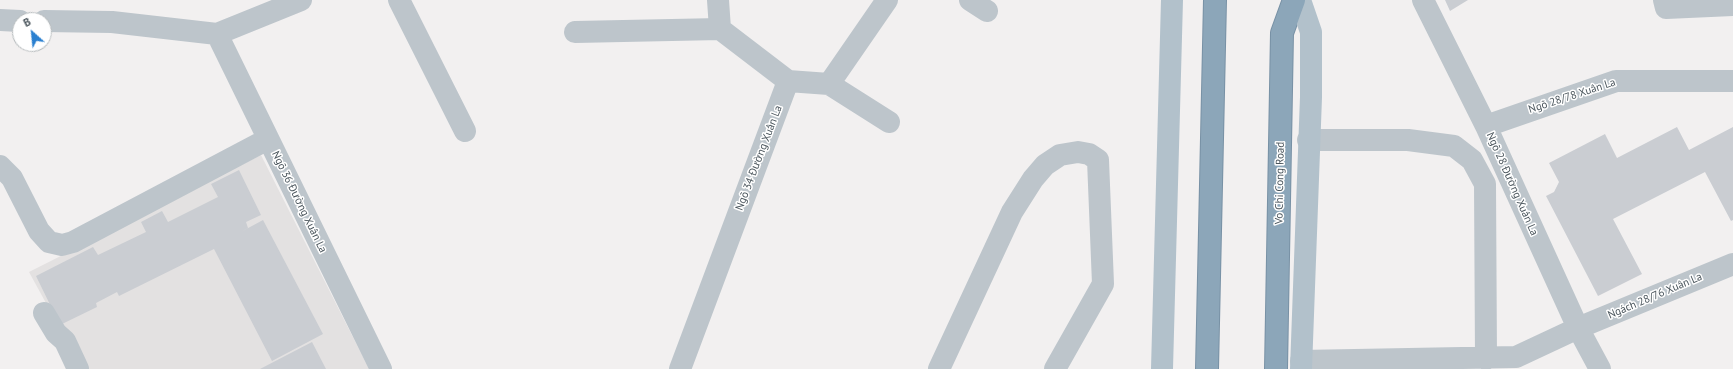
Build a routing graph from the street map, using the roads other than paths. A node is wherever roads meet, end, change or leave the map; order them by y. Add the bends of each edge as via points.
1 (301, 0) edge
2 (400, 0) edge
3 (718, 0) edge
4 (887, 0) edge
5 (1172, 0) edge
6 (1215, 0) edge
7 (1294, 0) edge
8 (1300, 0) edge
9 (1423, 0) edge
10 (1664, 0) edge
11 (1733, 5) edge
12 (0, 20) edge
13 (12, 21) edge
14 (52, 21) edge
15 (720, 29) junction
16 (575, 32) dead end
17 (217, 34) junction
18 (788, 81) junction
19 (1733, 81) edge
20 (829, 84) junction
21 (889, 122) dead end
22 (1486, 126) junction
23 (465, 131) dead end
24 (268, 139) junction
25 (1308, 140) junction
26 (0, 166) edge
27 (1733, 264) edge
28 (44, 313) dead end
29 (1578, 328) junction
30 (1486, 359) junction
31 (1516, 363) edge
32 (1301, 365) edge
33 (78, 369) edge
34 (381, 369) edge
35 (680, 369) edge
36 (939, 369) edge
37 (1055, 369) edge
38 (1162, 369) edge
39 (1207, 369) edge
40 (1276, 369) edge
41 (1600, 369) edge

1 - 17 street
2 - 23 street
3 - 15 street
4 - 20 street
5 - 38 main road
6 - 39 highway
7 - 40 highway, Vo Chi Cong Road via 1282,33
8 - 25 main road via 1311,32
9 - 22 street, Ngõ 28 Đường Xuân La
10 - 11 street via 1666,8
12 - 13 street
14 - 17 street via 112,22
15 - 16 street
15 - 18 street
17 - 24 street, Ngõ 36 Đường Xuân La
18 - 20 street
18 - 35 street, Ngõ 34 Đường Xuân La
19 - 22 street, Ngõ 28/78 Xuân La via 1616,80
20 - 21 street
22 - 29 street, Ngõ 28 Đường Xuân La
24 - 26 street via 73,242 62,245 49,242 39,231 12,178
24 - 34 street, Ngõ 36 Đường Xuân La
25 - 30 street via 1408,140 1454,146 1472,160 1485,184
25 - 32 main road
27 - 29 street, Ngách 28/76 Xuân La
28 - 33 street via 56,333 65,341
29 - 31 street, Ngách 28/76 Xuân La
29 - 41 street, Ngõ 28 Đường Xuân La
30 - 31 street
30 - 32 street
36 - 37 street via 1012,212 1033,179 1045,165 1060,155 1078,152 1089,154 1098,160 1103,284

